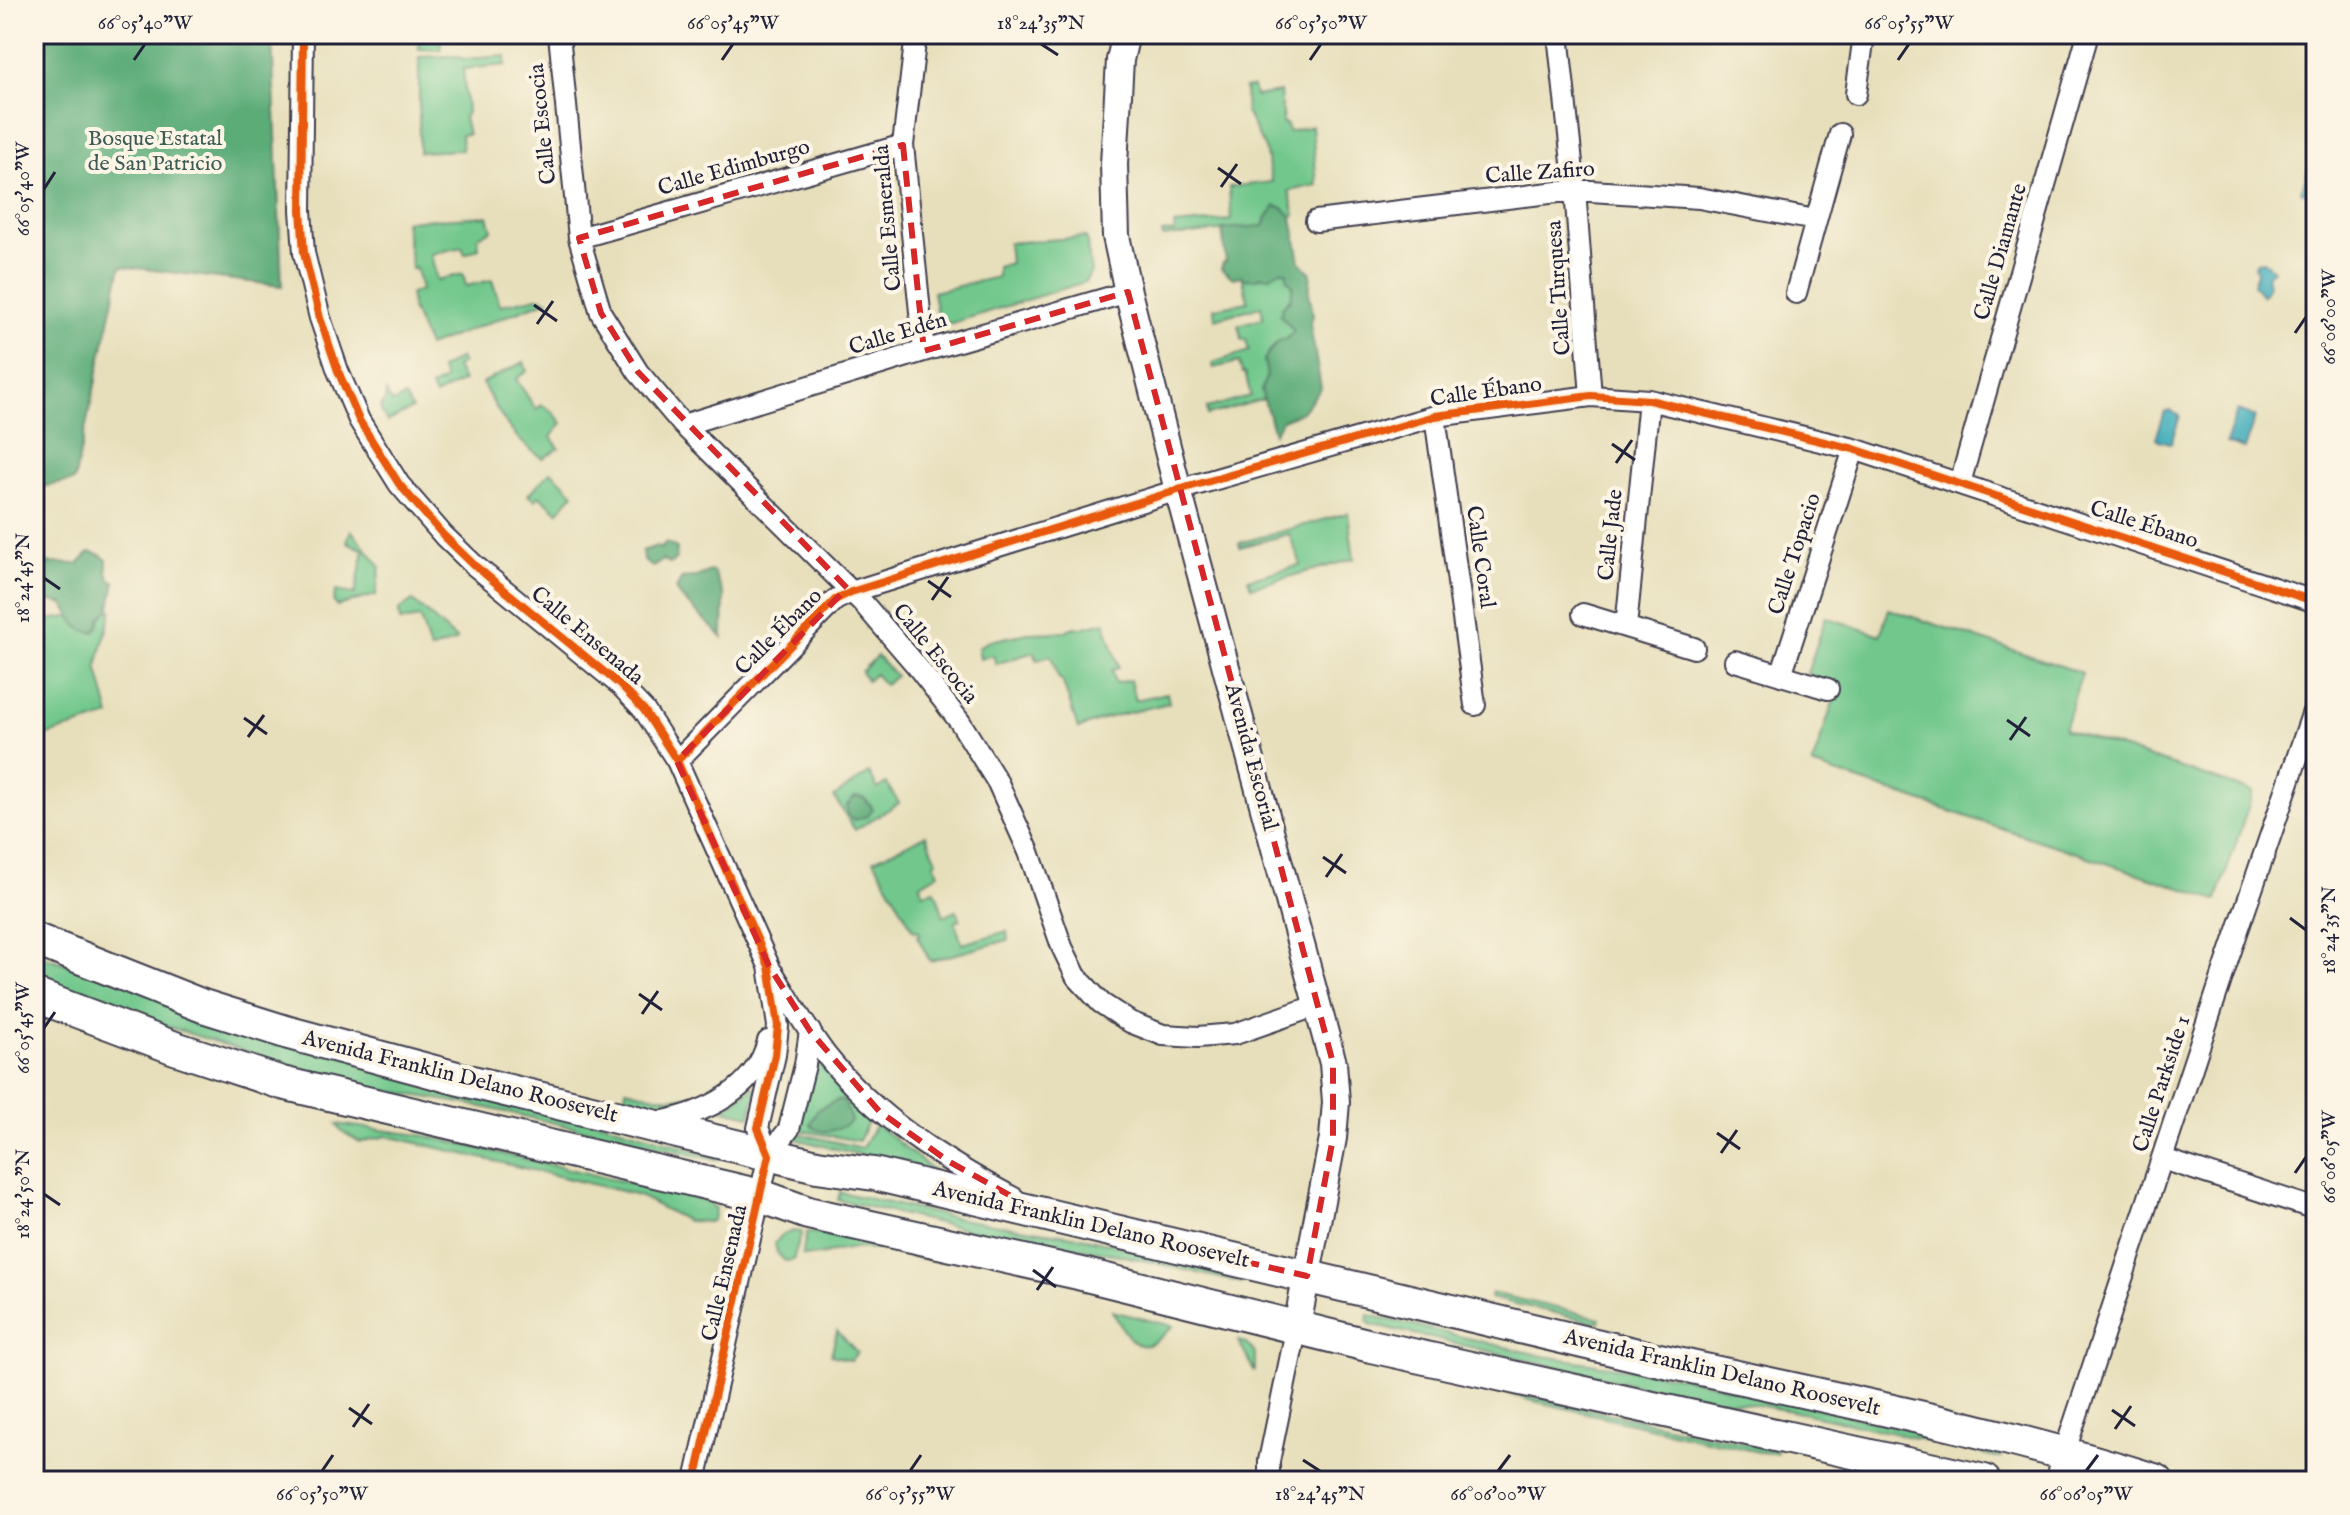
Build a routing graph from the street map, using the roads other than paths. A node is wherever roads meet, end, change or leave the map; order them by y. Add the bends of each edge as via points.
1 (303, 34) edge
2 (559, 34) edge
3 (916, 34) edge
4 (1126, 34) edge
5 (1558, 34) edge
6 (1864, 34) edge
7 (2088, 34) edge
8 (1856, 94) dead end
9 (1840, 134) dead end
10 (903, 145) junction
11 (1575, 190) junction
12 (1815, 220) junction
13 (1316, 221) dead end
14 (579, 238) junction
15 (1128, 292) junction
16 (1796, 293) dead end
17 (924, 351) junction
18 (1591, 396) junction
19 (1649, 400) junction
20 (1435, 416) junction
21 (683, 425) junction
22 (1854, 449) junction
23 (1960, 483) junction
24 (1178, 490) junction
25 (851, 592) junction
26 (2316, 602) edge
27 (1583, 614) dead end
28 (1626, 627) junction
29 (1694, 648) dead end
30 (1735, 661) dead end
31 (1781, 675) junction
32 (1828, 689) dead end
33 (2316, 703) edge
34 (1475, 705) dead end
35 (677, 761) junction
36 (34, 939) edge
37 (769, 966) junction
38 (34, 995) edge
39 (1318, 1005) junction
40 (810, 1031) junction
41 (646, 1124) junction
42 (769, 1155) junction
43 (2163, 1159) junction
44 (761, 1196) junction
45 (2316, 1209) edge
46 (1047, 1216) junction
47 (1307, 1276) junction
48 (1297, 1326) junction
49 (2060, 1467) edge
50 (695, 1481) edge
51 (1269, 1481) edge
52 (1984, 1481) edge
53 (2157, 1481) edge

1 - 35 street, Calle Ensenada via 304,253 320,318 359,420 399,484 444,536 620,685 644,710
2 - 14 street, Calle Escocia
3 - 10 street, Calle Esmeralda
4 - 15 street, Avenida Escorial via 1114,164 1116,236
5 - 11 street, Calle Turquesa
6 - 8 street
7 - 23 street, Calle Diamante
9 - 12 street
10 - 14 street, Calle Edimburgo
10 - 17 street, Calle Esmeralda
11 - 12 street, Calle Zafiro via 1699,198
11 - 13 street, Calle Zafiro
11 - 18 street, Calle Turquesa
12 - 16 street
14 - 21 street, Calle Escocia via 601,313 638,372
15 - 17 street, Calle Edén
15 - 24 street, Avenida Escorial
17 - 21 street, Calle Edén
18 - 19 street, Calle Ébano
18 - 20 street, Calle Ébano
19 - 22 street, Calle Ébano
19 - 28 street, Calle Jade
20 - 24 street, Calle Ébano
20 - 34 street, Calle Coral
21 - 25 street, Calle Escocia
22 - 23 street, Calle Ébano
22 - 31 street, Calle Topacio
23 - 26 street, Calle Ébano
24 - 25 street, Calle Ébano
24 - 39 street, Avenida Escorial
25 - 35 street, Calle Ébano via 835,600
25 - 39 street, Calle Escocia via 925,676 998,783 1062,947 1076,976 1101,1003 1163,1035 1198,1037 1235,1034
27 - 28 street
28 - 29 street
30 - 31 street
31 - 32 street
33 - 43 street, Calle Parkside 1
35 - 37 street, Calle Ensenada
36 - 41 main road, Avenida Franklin Delano Roosevelt via 190,1001 289,1033
37 - 40 street
37 - 41 street via 773,1024 756,1070 703,1111
37 - 42 street, Calle Ensenada via 778,1026 758,1128
38 - 44 main road, Avenida Franklin Delano Roosevelt via 282,1083
39 - 47 street, Avenida Escorial via 1333,1063 1336,1102
40 - 42 street via 789,1129
40 - 46 street via 879,1111 948,1161
41 - 42 main road, Avenida Franklin Delano Roosevelt
42 - 44 street, Calle Ensenada
42 - 46 main road, Avenida Franklin Delano Roosevelt
43 - 45 street
43 - 49 street, Calle Parkside 1
44 - 48 main road, Avenida Franklin Delano Roosevelt via 808,1213
44 - 50 street, Calle Ensenada
46 - 47 main road, Avenida Franklin Delano Roosevelt
47 - 48 street, Avenida Escorial
47 - 49 main road, Avenida Franklin Delano Roosevelt
48 - 51 street, Avenida Escorial
48 - 52 main road, Avenida Franklin Delano Roosevelt
49 - 53 main road, Avenida Franklin Delano Roosevelt

